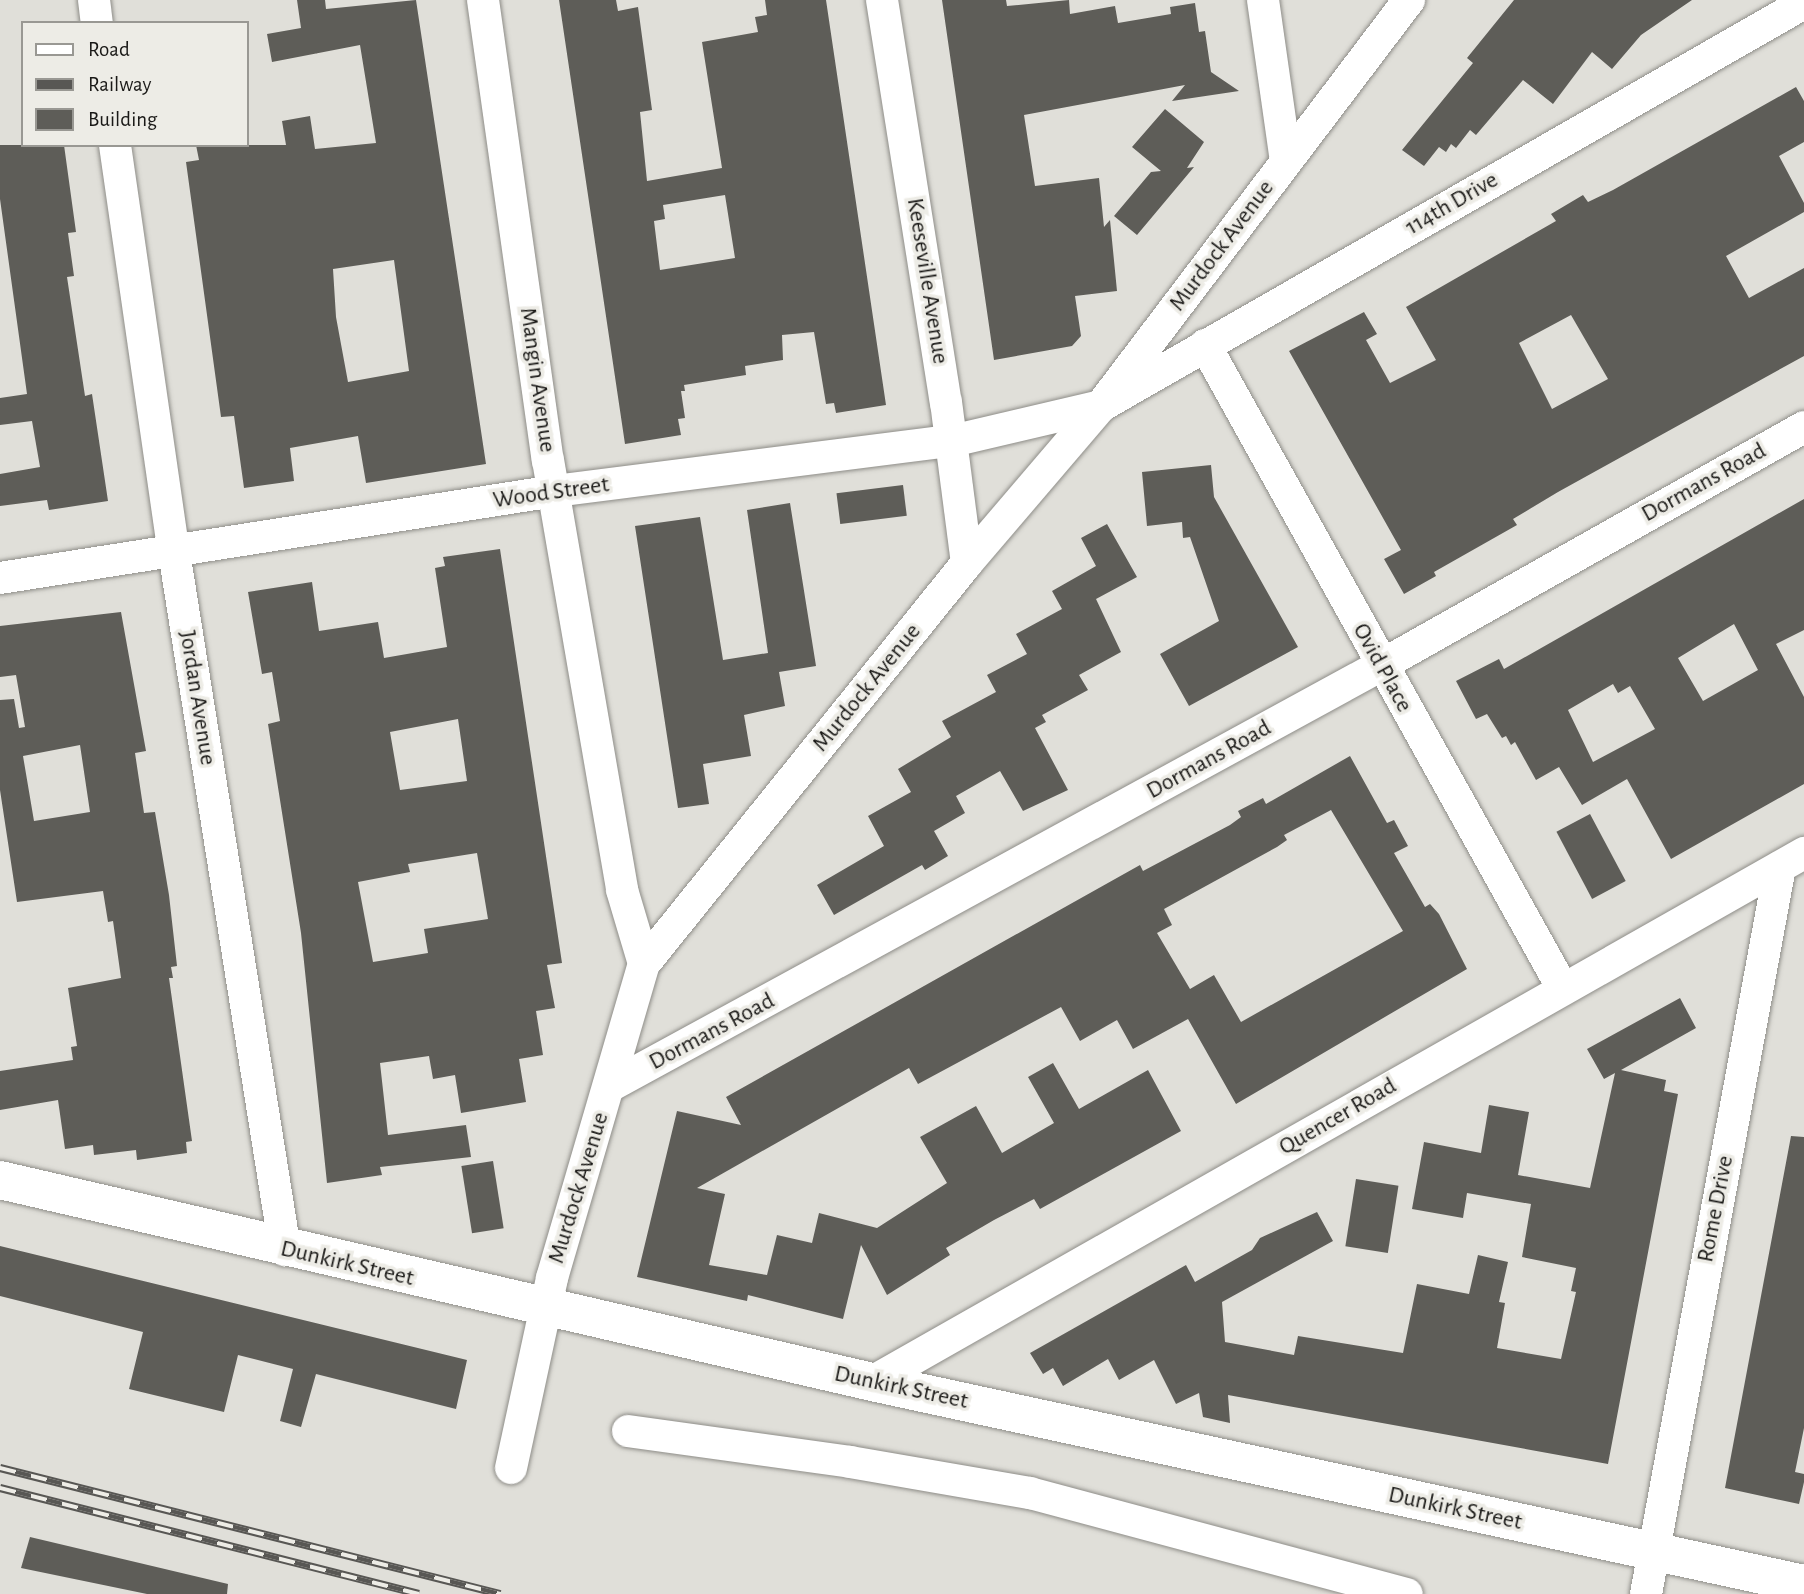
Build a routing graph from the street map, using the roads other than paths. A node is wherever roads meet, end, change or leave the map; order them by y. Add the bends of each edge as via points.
1 (94, 0) edge
2 (482, 0) edge
3 (882, 0) edge
4 (1263, 0) edge
5 (1409, 0) edge
6 (1804, 3) edge
7 (97, 21) edge
8 (115, 147) edge
9 (1286, 161) junction
10 (1205, 345) junction
11 (1101, 405) junction
12 (1804, 427) edge
13 (952, 441) junction
14 (554, 491) junction
15 (174, 552) junction
16 (967, 563) junction
17 (0, 578) edge
18 (1380, 666) junction
19 (1792, 860) edge
20 (644, 964) junction
21 (1563, 989) junction
22 (610, 1086) junction
23 (0, 1180) edge
24 (285, 1250) junction
25 (547, 1309) junction
26 (872, 1382) junction
27 (628, 1432) dead end
28 (511, 1468) dead end
29 (1653, 1552) junction
30 (1804, 1584) edge
31 (1407, 1594) edge
32 (1646, 1594) edge

1 - 7 street
2 - 14 street, Mangin Avenue
3 - 13 street, Keeseville Avenue
4 - 9 street
5 - 9 street, Murdock Avenue
6 - 10 street, 114th Drive
8 - 15 street, Jordan Avenue
9 - 11 street, Murdock Avenue
10 - 11 street, 114th Drive
10 - 18 street, Ovid Place
11 - 13 street, Wood Street
11 - 16 street, Murdock Avenue
12 - 18 street, Dormans Road
13 - 14 street, Wood Street
13 - 16 street, Keeseville Avenue
14 - 15 street, Wood Street
14 - 20 street, Mangin Avenue via 622,890
15 - 17 street, Wood Street
15 - 24 street, Jordan Avenue
16 - 20 street, Murdock Avenue
18 - 21 street, Ovid Place
18 - 22 street, Dormans Road
19 - 21 street, Quencer Road
19 - 29 street, Rome Drive
20 - 22 street, Murdock Avenue
21 - 26 street, Quencer Road
22 - 25 street, Murdock Avenue
23 - 24 main road, Dunkirk Street
24 - 25 main road, Dunkirk Street
25 - 26 main road, Dunkirk Street
25 - 28 street, Murdock Avenue
26 - 29 main road, Dunkirk Street
27 - 31 street via 850,1462 1030,1493
29 - 30 main road, Dunkirk Street
29 - 32 street, Rome Drive

